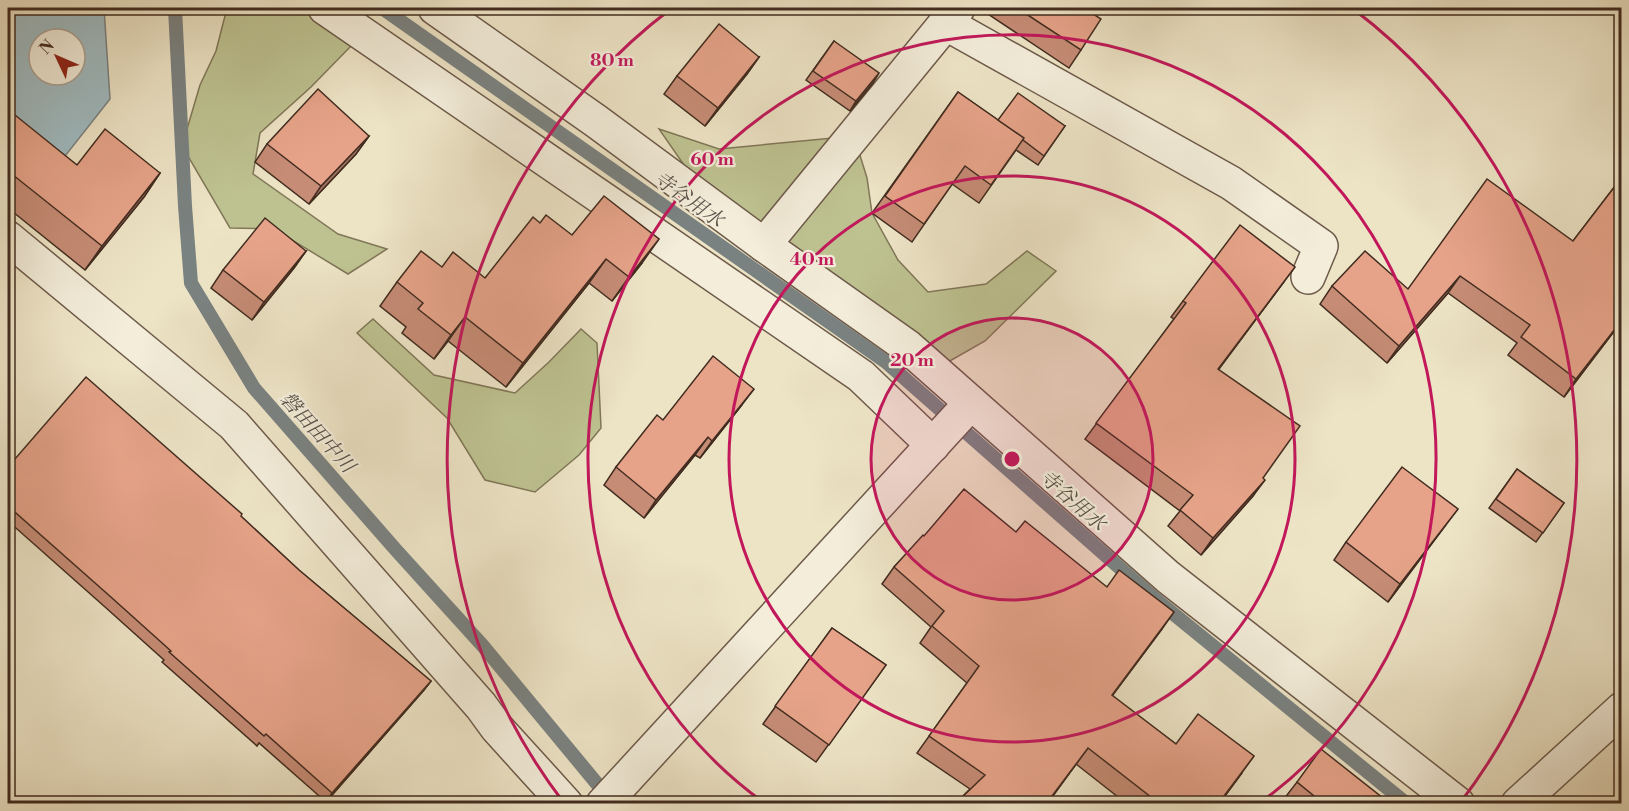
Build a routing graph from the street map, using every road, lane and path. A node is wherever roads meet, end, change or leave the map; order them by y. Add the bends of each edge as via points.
1 (326, 8) edge
2 (435, 8) edge
3 (951, 15) edge
4 (8, 238) edge
5 (764, 245) junction
6 (1308, 277) dead end
7 (971, 403) junction
8 (933, 446) junction
9 (1622, 709) edge
10 (612, 794) edge
11 (566, 804) edge
12 (1458, 804) edge
13 (1518, 804) edge

1 - 8 street via 861,376
2 - 5 street
3 - 5 street
3 - 6 street via 1221,177 1321,246
4 - 11 street via 234,425
5 - 7 street via 908,347
7 - 8 street
7 - 12 street via 1168,578
8 - 10 street
9 - 13 street

